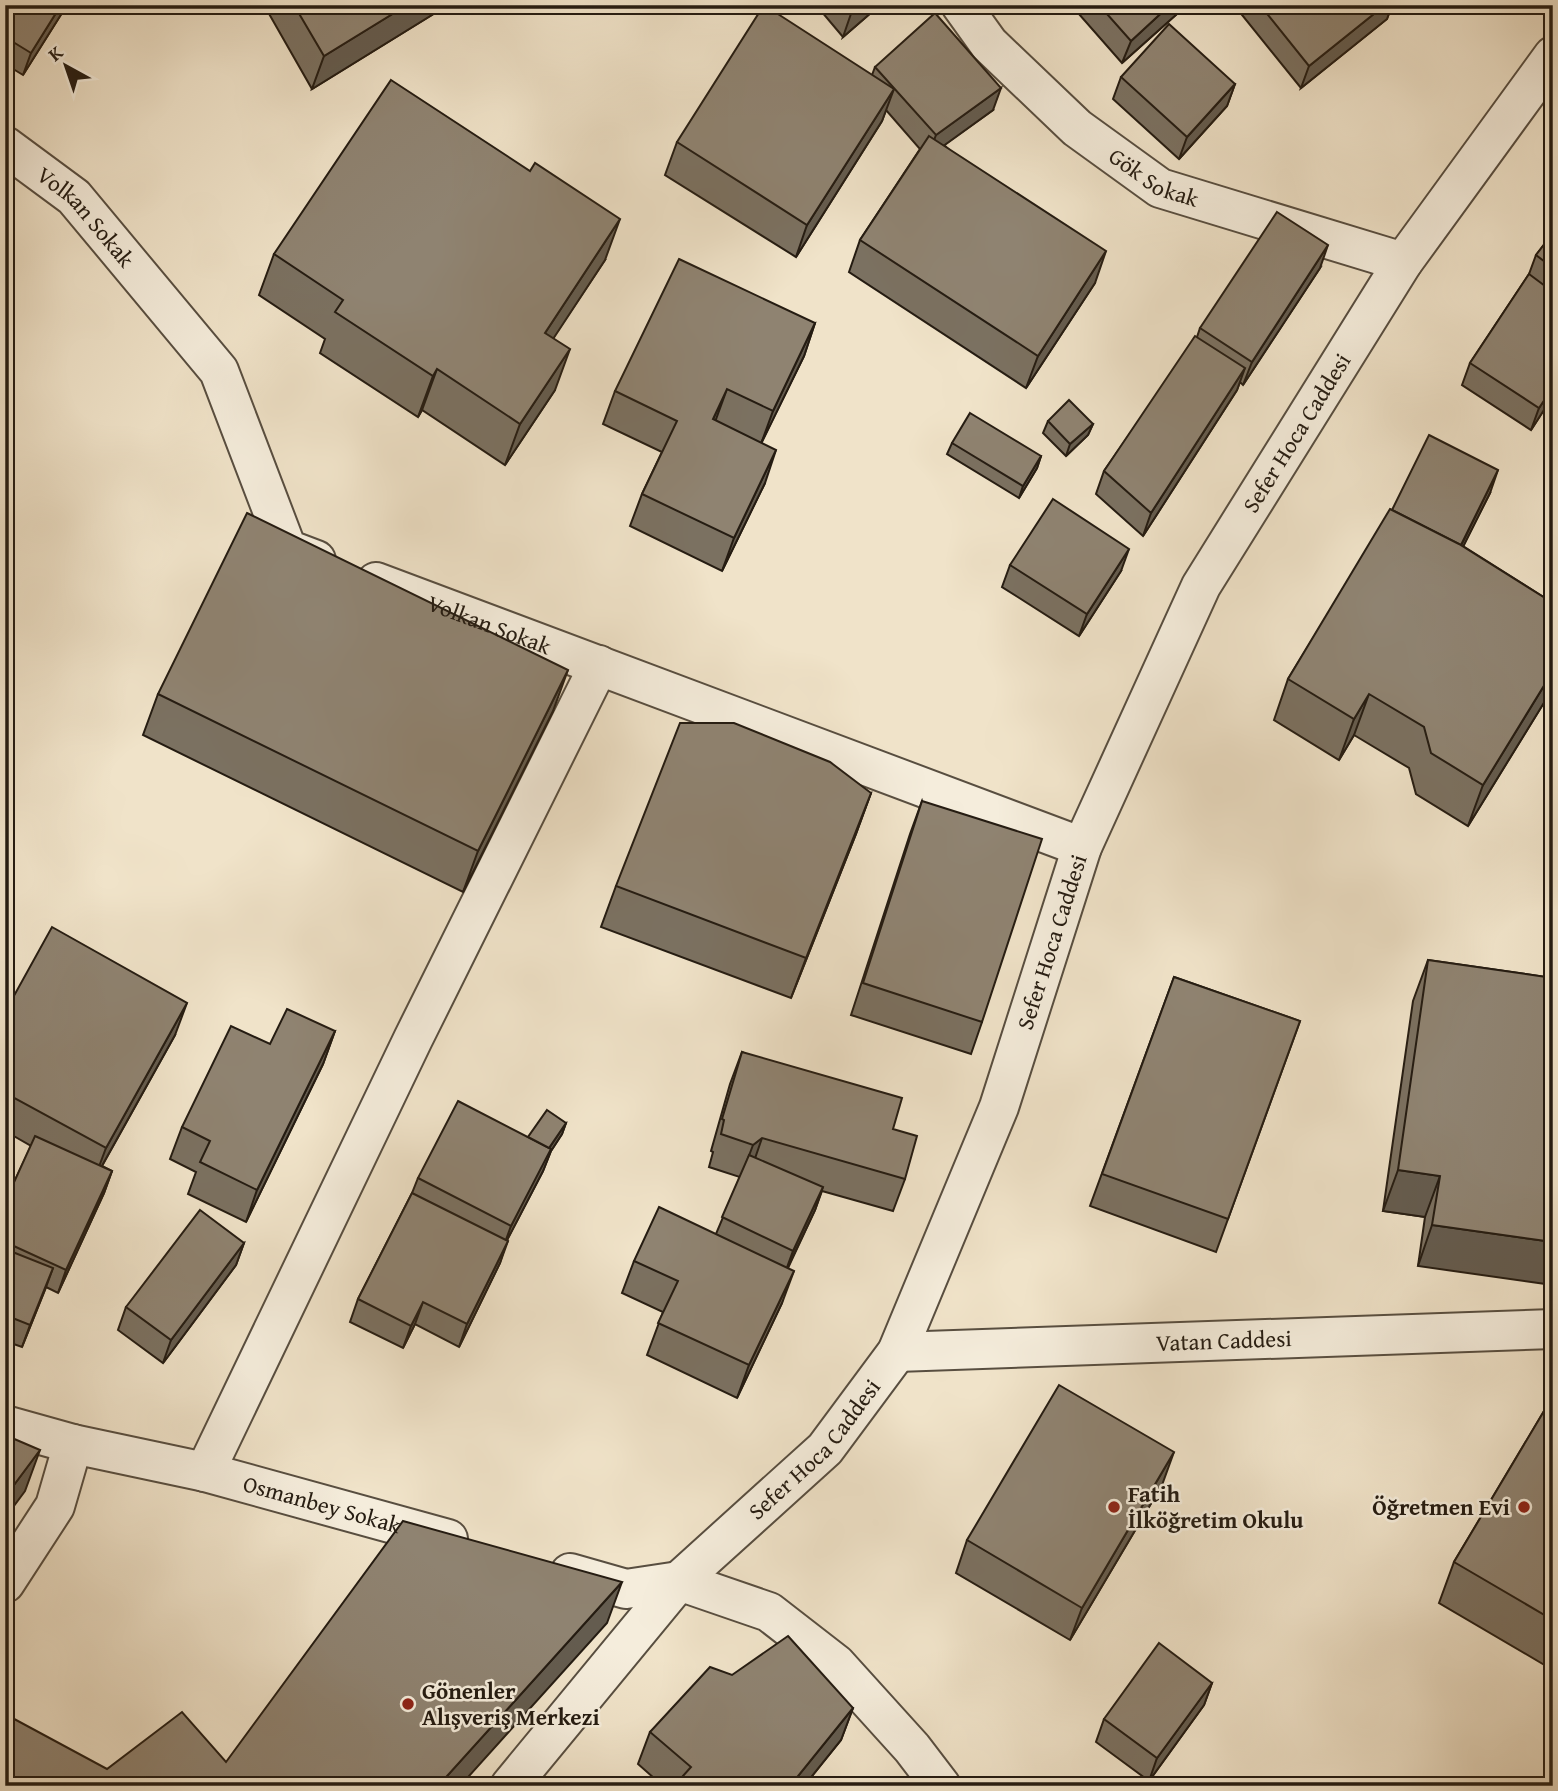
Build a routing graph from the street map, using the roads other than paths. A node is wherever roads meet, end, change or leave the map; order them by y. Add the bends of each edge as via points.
1 (961, 5) edge
2 (1553, 56) edge
3 (5, 146) edge
4 (1403, 262) junction
5 (598, 665) junction
6 (1082, 847) junction
7 (1553, 1329) edge
8 (897, 1352) junction
9 (5, 1425) edge
10 (73, 1444) junction
11 (205, 1472) junction
12 (481, 1549) edge
13 (534, 1563) edge
14 (679, 1581) junction
15 (5, 1583) edge
16 (510, 1786) edge
17 (941, 1786) edge

1 - 4 street, Gök Sokak via 989,44 1077,128 1160,188
2 - 4 street, Sefer Hoca Caddesi
3 - 5 street, Volkan Sokak via 74,197 219,371 287,549
4 - 6 street, Sefer Hoca Caddesi via 1201,586
5 - 6 street, Volkan Sokak
5 - 11 street
6 - 8 street, Sefer Hoca Caddesi via 999,1107
7 - 8 street, Vatan Caddesi
8 - 14 street, Sefer Hoca Caddesi via 825,1449
9 - 10 street, Osmanbey Sokak
10 - 11 street, Osmanbey Sokak
10 - 15 street via 55,1506
11 - 12 street, Osmanbey Sokak
13 - 14 street via 626,1589
14 - 16 street, Sefer Hoca Caddesi
14 - 17 street via 769,1612 836,1664

